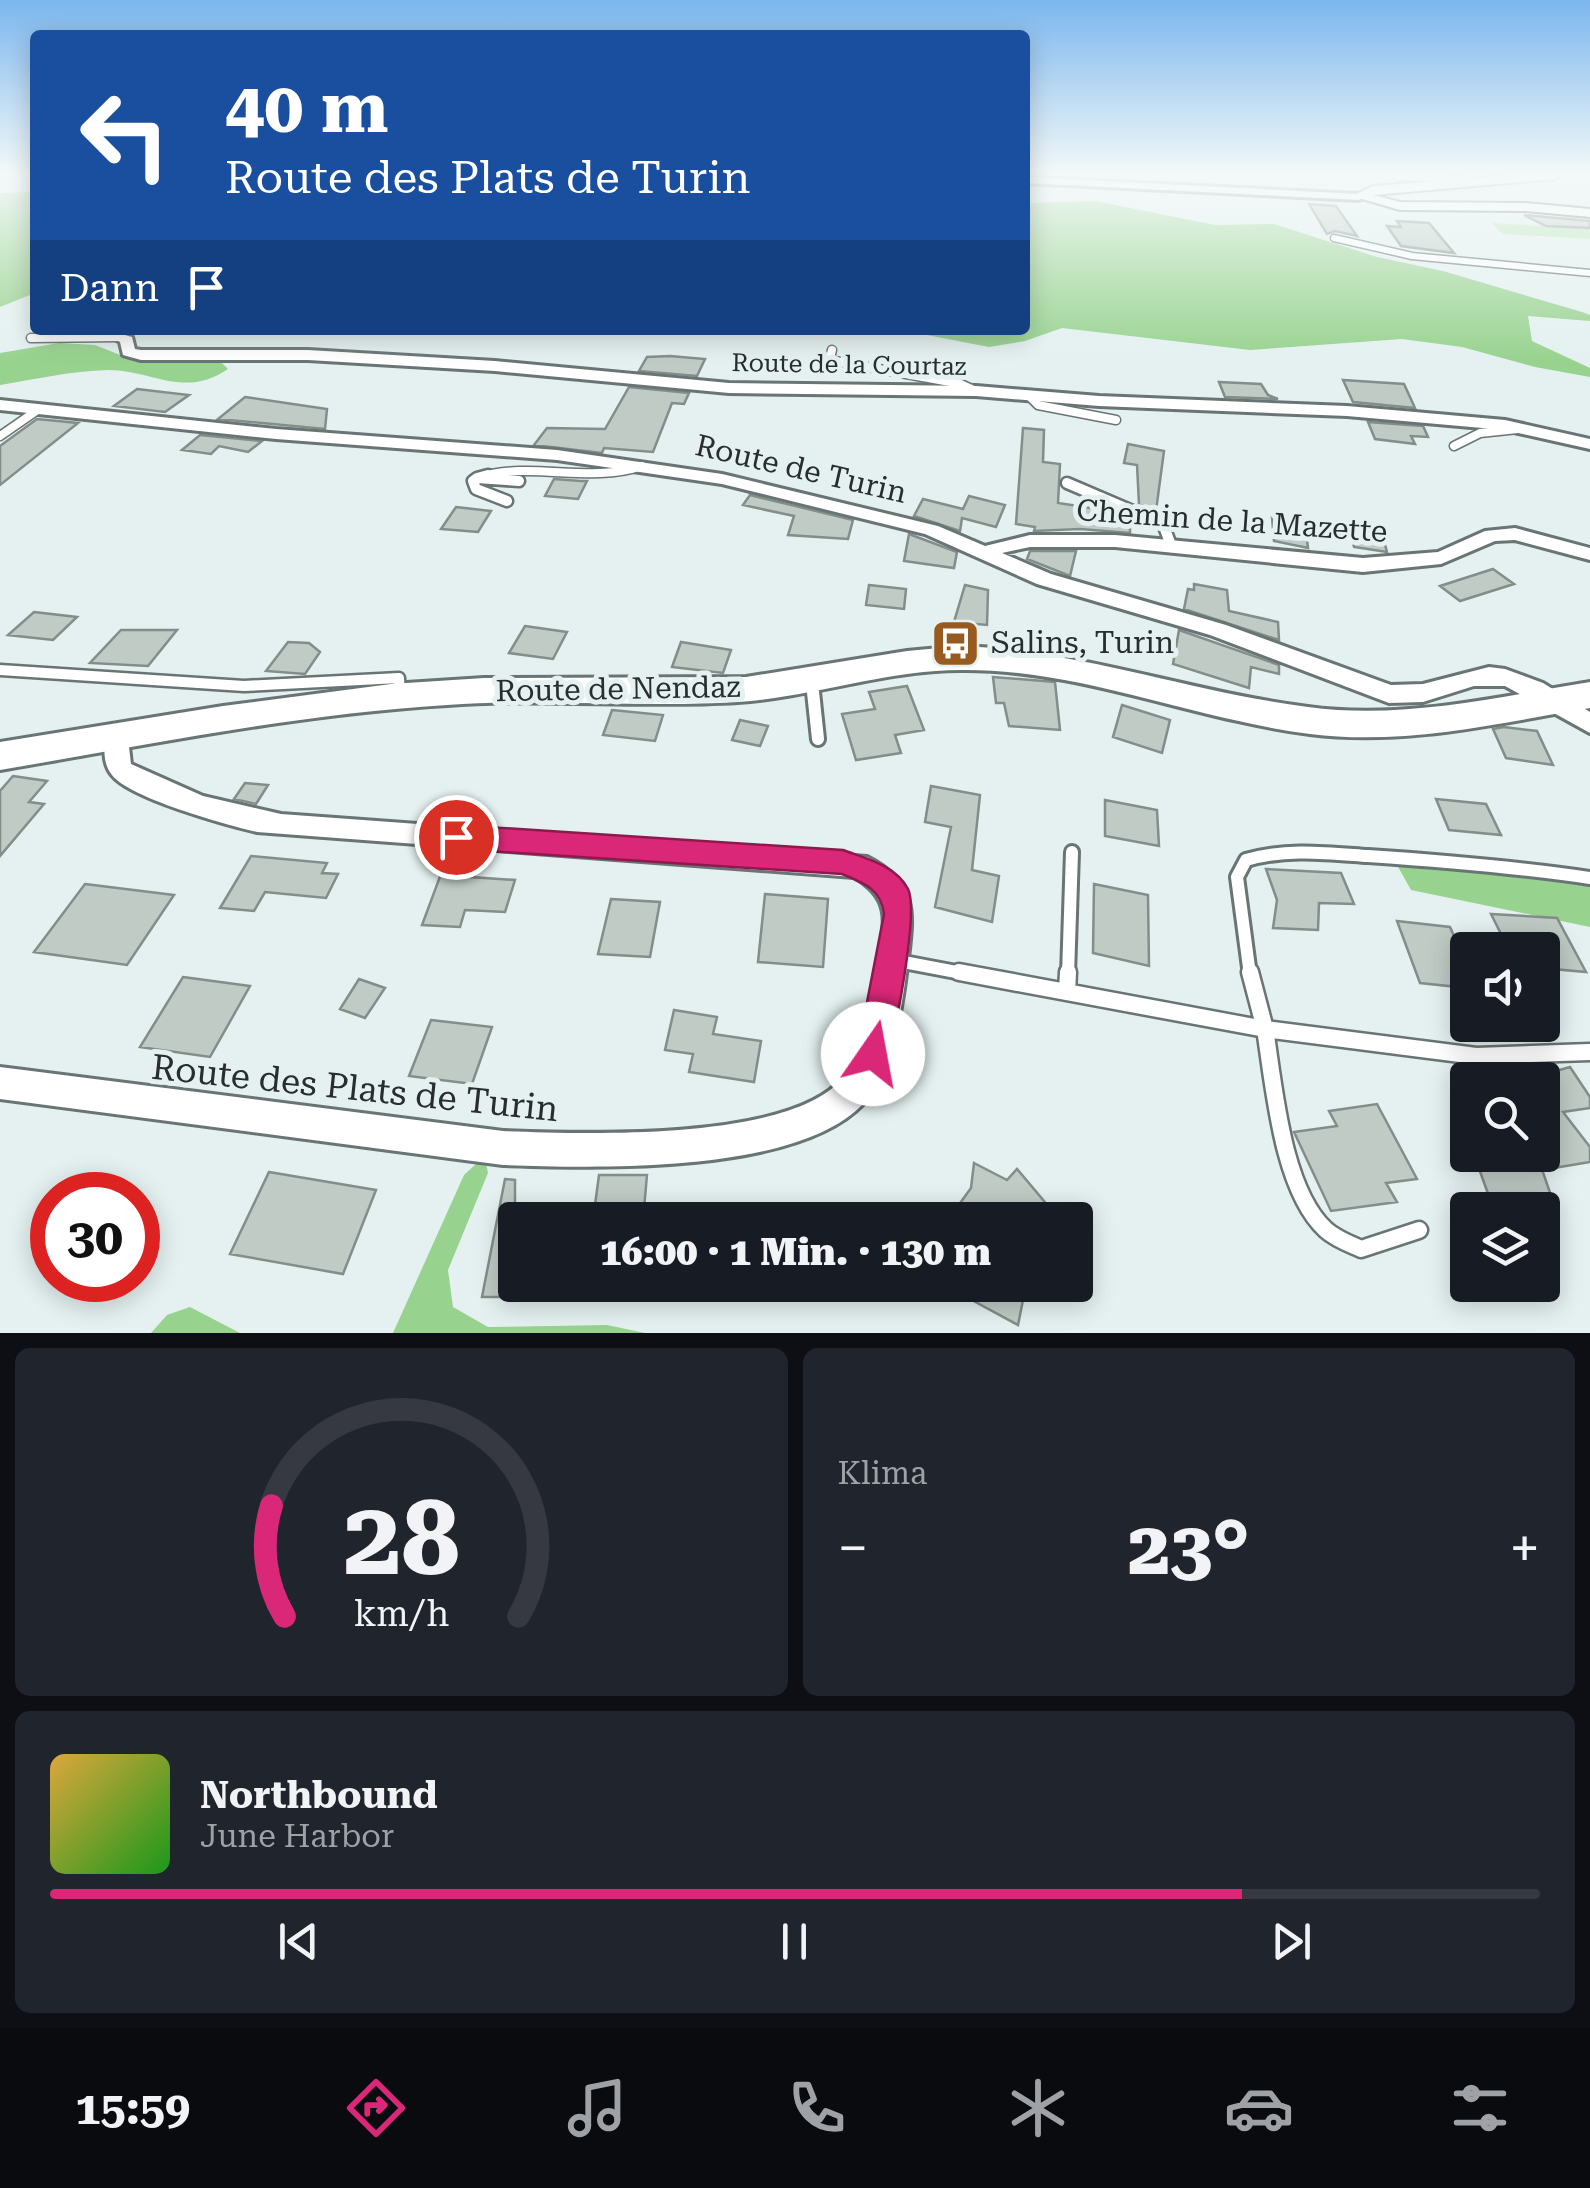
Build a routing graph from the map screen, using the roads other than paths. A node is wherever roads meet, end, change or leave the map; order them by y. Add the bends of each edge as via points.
1 (1334, 238) dead end
2 (1590, 273) edge
3 (118, 337) joint
4 (31, 338) dead end
5 (832, 350) dead end
6 (976, 391) junction
7 (1029, 396) junction
8 (0, 405) edge
9 (38, 409) junction
10 (1116, 420) dead end
11 (1528, 428) junction
12 (0, 436) edge
13 (1590, 444) edge
14 (1454, 446) dead end
15 (642, 466) junction
16 (476, 478) junction
17 (519, 481) dead end
18 (1067, 484) dead end
19 (507, 501) dead end
20 (1171, 545) junction
21 (984, 553) junction
22 (1590, 554) edge
23 (0, 670) edge
24 (810, 678) junction
25 (400, 695) junction
26 (1590, 695) edge
27 (1554, 700) junction
28 (1590, 724) edge
29 (118, 737) junction
30 (818, 739) dead end
31 (0, 756) edge
32 (1072, 852) dead end
33 (1590, 878) edge
34 (893, 960) junction
35 (1067, 992) junction
36 (1265, 1030) junction
37 (1590, 1052) edge
38 (0, 1083) edge
39 (1418, 1230) dead end

1 - 2 lane via 1412,256
3 - 4 lane
3 - 6 street, Route de la Courtaz via 128,340 128,352 140,355 392,360 754,390
5 - 6 lane via 835,361
6 - 7 street, Route de la Courtaz
7 - 10 lane via 1038,405
7 - 11 street, Route de la Courtaz via 1347,411
8 - 9 street, Route de Turin
9 - 12 lane
9 - 15 street, Route de Turin
11 - 13 street, Route de la Courtaz
11 - 14 lane via 1480,433
15 - 16 lane
15 - 21 street, Route de Turin via 884,516
16 - 17 lane
16 - 19 lane via 476,490
18 - 20 lane via 1163,524
20 - 21 street, Chemin de la Mazette via 1050,540
20 - 22 street, Chemin de la Mazette via 1364,565 1441,558 1492,536 1516,534
21 - 27 street, Route de Turin via 1389,694 1440,692 1472,678 1497,677
23 - 25 lane via 318,688 399,678
24 - 25 main road, Route de Nendaz via 690,691
24 - 27 main road, Route de Nendaz via 920,660 1026,660 1275,716 1351,724 1419,722
24 - 30 lane
25 - 29 main road, Route de Nendaz
26 - 27 main road, Route de Nendaz
27 - 28 street, Route de Turin
29 - 31 main road, Route de Nendaz
29 - 34 street, Route des Plats de Turin via 122,772 223,816 857,865 896,895
32 - 35 lane
33 - 36 lane via 1488,863 1335,854 1270,853 1246,860 1237,877 1239,905
34 - 35 lane
34 - 38 street, Route des Plats de Turin via 873,1054 854,1090 815,1121 770,1135 561,1151 503,1148
35 - 36 lane
36 - 37 lane via 1476,1056
36 - 39 lane via 1286,1143 1303,1194 1325,1230 1361,1250

